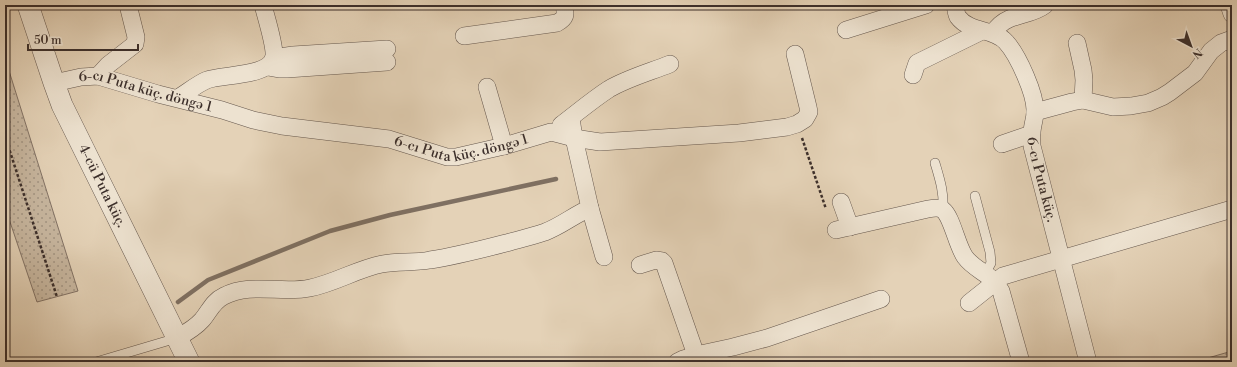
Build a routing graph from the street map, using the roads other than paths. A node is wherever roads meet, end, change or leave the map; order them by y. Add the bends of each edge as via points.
1 (28, 5) edge
2 (128, 5) edge
3 (263, 5) edge
4 (564, 5) edge
5 (926, 5) edge
6 (955, 5) edge
7 (1045, 5) edge
8 (1229, 5) edge
9 (1232, 14) edge
10 (846, 30) dead end
11 (988, 32) junction
12 (464, 36) dead end
13 (1232, 39) edge
14 (1077, 43) dead end
15 (795, 54) dead end
16 (387, 56) dead end
17 (271, 62) junction
18 (670, 64) dead end
19 (913, 75) dead end
20 (98, 76) junction
21 (54, 83) junction
22 (487, 86) dead end
23 (178, 98) junction
24 (1083, 100) junction
25 (1035, 112) junction
26 (571, 118) junction
27 (551, 132) junction
28 (1032, 134) junction
29 (574, 138) junction
30 (1002, 144) dead end
31 (504, 146) junction
32 (935, 163) dead end
33 (975, 196) dead end
34 (590, 208) junction
35 (1232, 209) edge
36 (943, 210) junction
37 (843, 218) road end
38 (604, 257) dead end
39 (1061, 260) junction
40 (640, 266) dead end
41 (990, 278) junction
42 (881, 299) dead end
43 (969, 303) dead end
44 (177, 338) junction
45 (696, 355) junction
46 (96, 362) edge
47 (189, 362) edge
48 (678, 362) edge
49 (1021, 362) edge
50 (1088, 362) edge

1 - 21 street, 4-cü Puta küç.
2 - 20 street via 136,44
3 - 17 street via 273,48
4 - 12 street via 564,19 557,23
5 - 10 street
6 - 11 street, 6-cı Puta küç. via 958,16 966,24
7 - 11 street via 1008,20
8 - 9 street
11 - 19 street via 917,64
11 - 25 street, 6-cı Puta küç. via 1006,41 1014,52 1032,92
13 - 24 street via 1211,51 1195,73 1170,92 1148,103 1113,107
14 - 24 street via 1083,70
15 - 29 street via 809,112 805,119 797,124 739,133 600,142
16 - 17 street via 293,55
17 - 23 street via 260,71 208,80
18 - 26 street via 610,89
20 - 21 street, 6-cı Puta küç. döngə 1
20 - 23 street, 6-cı Puta küç. döngə 1
21 - 44 street, 4-cü Puta küç. via 62,105
22 - 31 street
23 - 31 street, 6-cı Puta küç. döngə 1 via 282,126 389,139 447,158
24 - 25 street
25 - 28 street, 6-cı Puta küç.
26 - 27 street
26 - 29 street
27 - 29 street
27 - 31 street, 6-cı Puta küç. döngə 1
28 - 30 street
28 - 39 street, 6-cı Puta küç. via 1032,146
29 - 34 street
32 - 36 lane via 944,198
33 - 41 lane via 990,252
34 - 38 street
34 - 44 street via 545,232 473,252 429,261 382,264 311,288 241,290 223,296 212,305 202,320
35 - 39 street
36 - 37 street via 938,208
36 - 41 street via 966,257 972,265
39 - 41 street
39 - 50 street, 6-cı Puta küç.
40 - 45 street via 656,260 664,263
41 - 43 street
41 - 49 street via 1001,291
42 - 45 street via 767,338
44 - 46 lane
44 - 47 street, 4-cü Puta küç.
45 - 48 street

